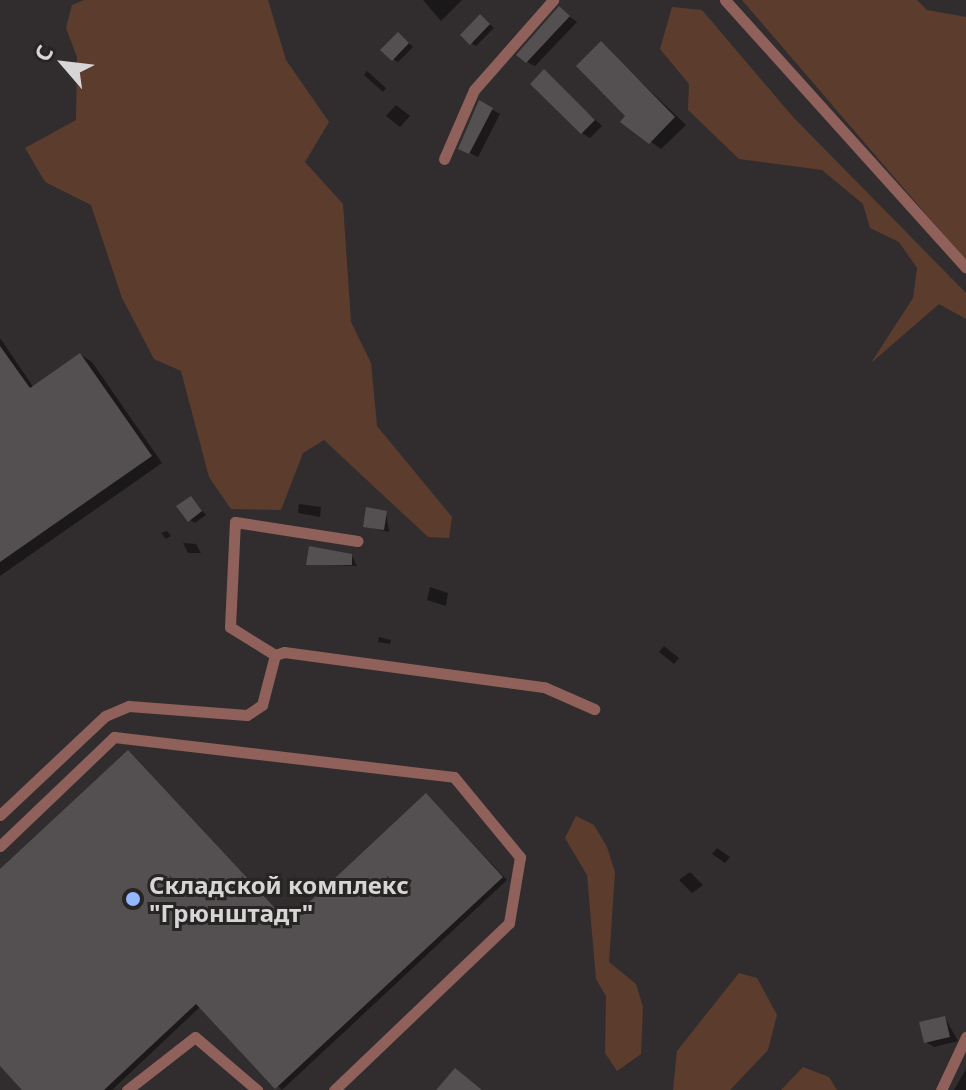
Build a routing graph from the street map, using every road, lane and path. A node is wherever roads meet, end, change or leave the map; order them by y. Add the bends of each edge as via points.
1 (553, 0) edge
2 (725, 0) edge
3 (444, 159) dead end
4 (966, 268) edge
5 (358, 541) dead end
6 (275, 655) junction
7 (594, 709) dead end
8 (0, 815) edge
9 (0, 846) edge
10 (966, 1037) edge
11 (127, 1090) edge
12 (257, 1090) edge
13 (334, 1090) edge
14 (941, 1090) edge

1 - 3 street via 474,90
2 - 4 street
5 - 6 street via 235,522 230,627
6 - 7 street via 544,687
6 - 8 street via 262,705 247,715 129,706 105,716
9 - 13 street via 114,737 454,777 520,857 509,923
10 - 14 street
11 - 12 street via 195,1037

